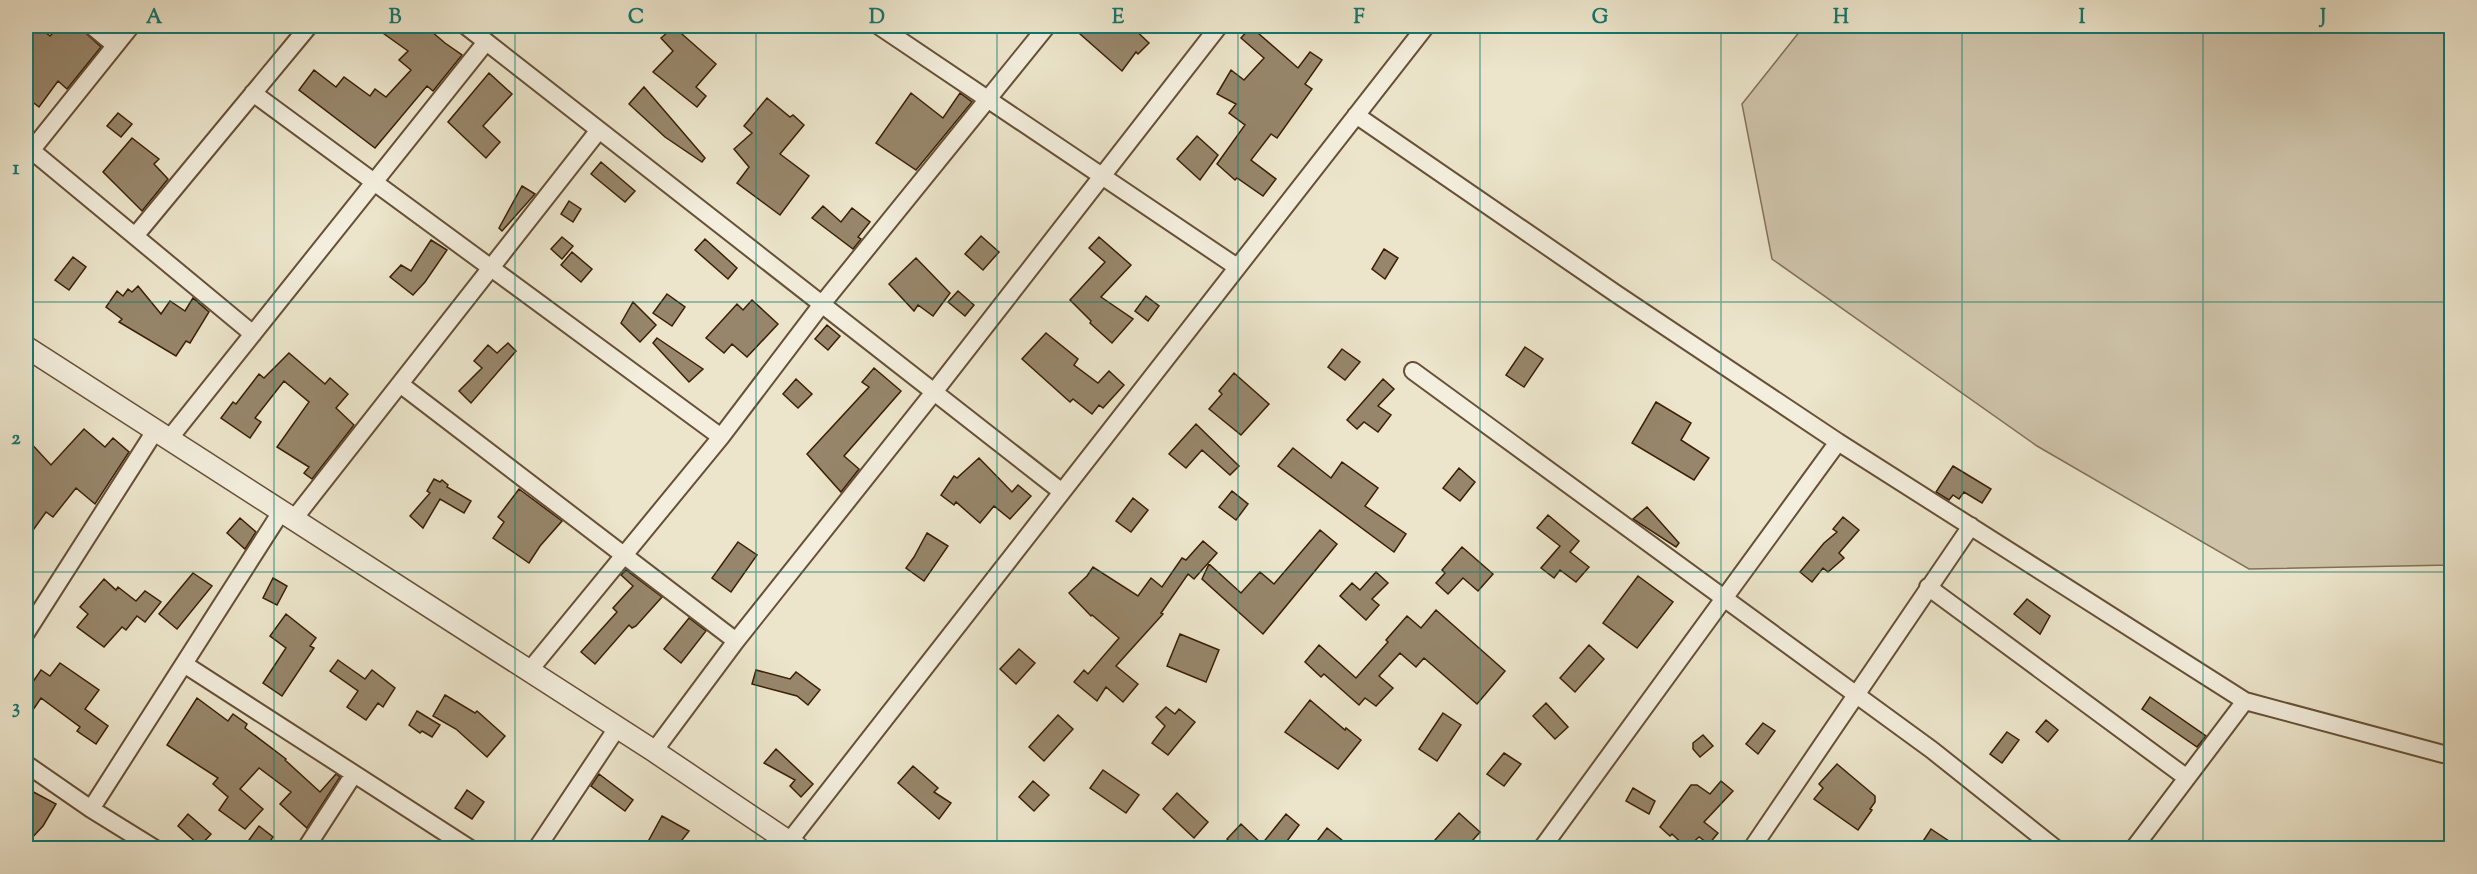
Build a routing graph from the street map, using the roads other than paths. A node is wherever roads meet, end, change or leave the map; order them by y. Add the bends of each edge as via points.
1 (92, 26) edge
2 (131, 26) edge
3 (309, 26) edge
4 (466, 26) edge
5 (879, 26) edge
6 (1047, 26) edge
7 (1219, 26) edge
8 (1426, 26) edge
9 (486, 42) junction
10 (115, 45) junction
11 (253, 93) junction
12 (988, 99) junction
13 (1356, 116) junction
14 (599, 130) junction
15 (28, 154) edge
16 (1102, 176) junction
17 (374, 182) junction
18 (135, 236) junction
19 (1237, 267) junction
20 (490, 268) junction
21 (822, 304) junction
22 (253, 334) junction
23 (27, 351) edge
24 (1413, 371) dead end
25 (400, 384) junction
26 (934, 392) junction
27 (162, 435) junction
28 (721, 437) junction
29 (1838, 442) junction
30 (1062, 492) junction
31 (287, 516) junction
32 (1971, 526) junction
33 (624, 555) junction
34 (1928, 587) junction
35 (1724, 598) junction
36 (26, 633) edge
37 (736, 641) junction
38 (184, 664) junction
39 (529, 671) junction
40 (1855, 694) junction
41 (2245, 701) junction
42 (617, 728) junction
43 (654, 751) junction
44 (2451, 752) edge
45 (26, 764) edge
46 (354, 774) junction
47 (2187, 778) junction
48 (91, 809) junction
49 (790, 846) edge
50 (1759, 846) edge
51 (154, 849) edge
52 (306, 849) edge
53 (469, 849) edge
54 (537, 849) edge
55 (1542, 849) edge
56 (2055, 849) edge
57 (2134, 849) edge

1 - 10 street
2 - 10 street
3 - 11 street
4 - 9 street
5 - 12 street
6 - 12 street
7 - 16 street
8 - 13 street
9 - 14 street
9 - 17 street
10 - 15 street
11 - 17 street
11 - 18 street
12 - 16 street
12 - 21 street
13 - 19 street
13 - 29 street
14 - 20 street
14 - 21 street
15 - 18 street
16 - 19 street
16 - 26 street
17 - 20 street
17 - 22 street
18 - 22 street
19 - 30 street
20 - 25 street
20 - 28 street
21 - 26 street
21 - 28 street
22 - 27 street
23 - 27 street
24 - 35 street
25 - 31 street
25 - 33 street
26 - 30 street
26 - 37 street
27 - 31 street
27 - 36 street
28 - 33 street
29 - 32 street
29 - 35 street
30 - 49 street
31 - 38 street
31 - 39 street
32 - 34 street
32 - 41 street
33 - 37 street
33 - 39 street
34 - 40 street
34 - 47 street
35 - 40 street
35 - 55 street
37 - 43 street
38 - 46 street
38 - 48 street
39 - 42 street
40 - 50 street
40 - 56 street
41 - 44 street via 2443,754
41 - 47 street
42 - 43 street
42 - 54 street
43 - 49 street
45 - 48 street
46 - 52 street
46 - 53 street
47 - 57 street
48 - 51 street

